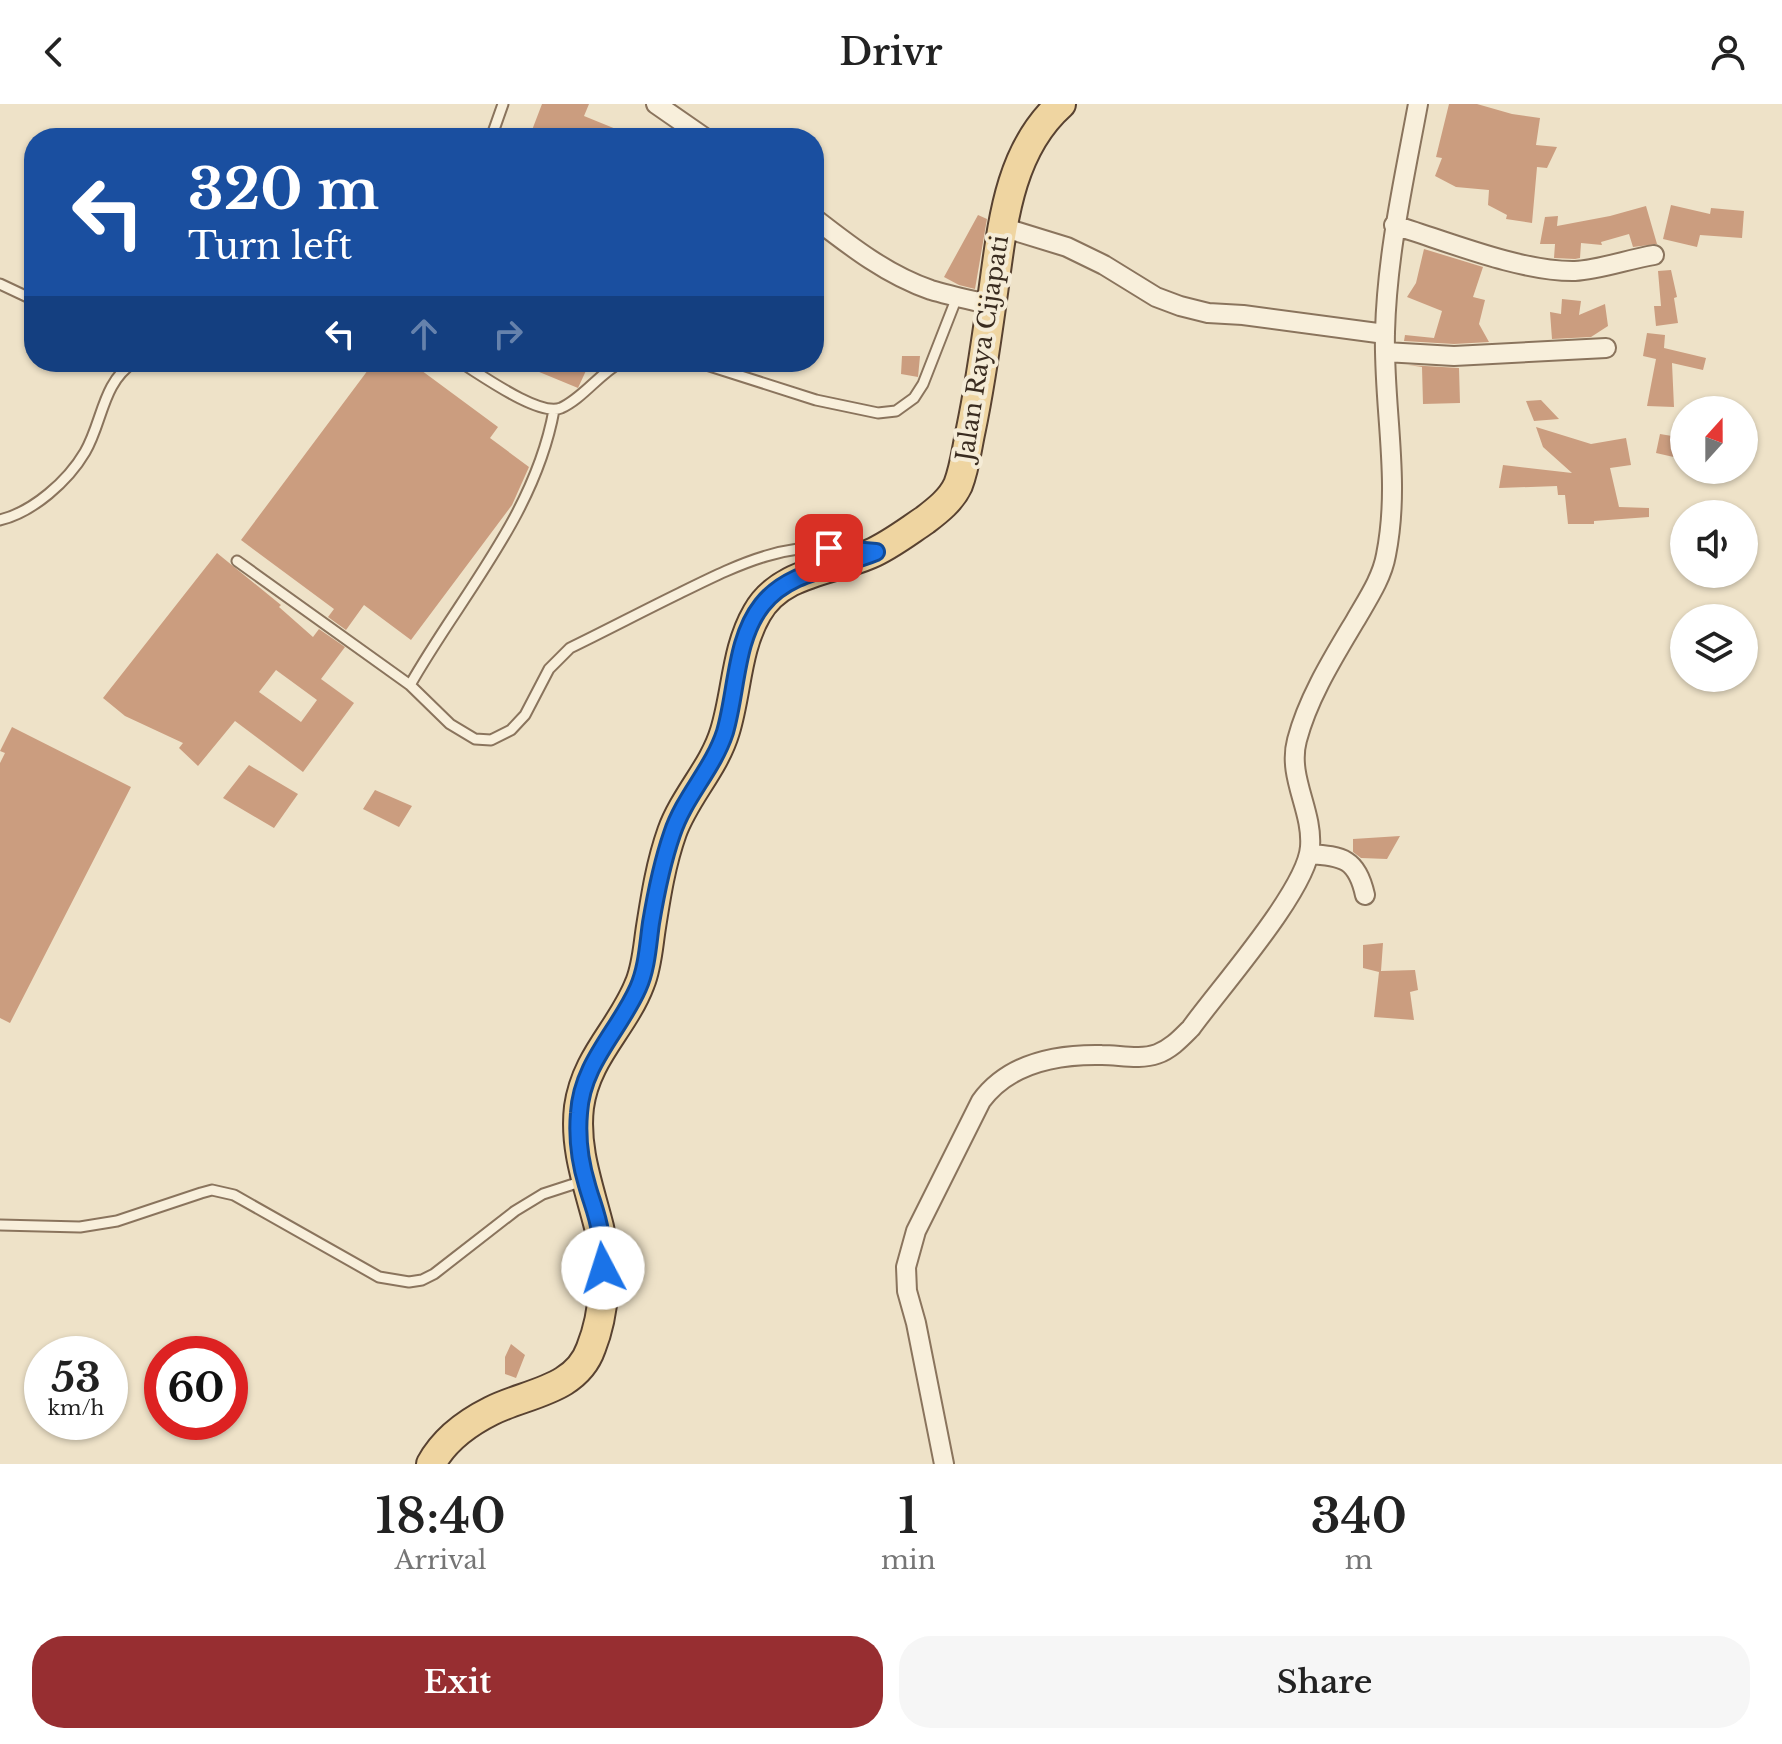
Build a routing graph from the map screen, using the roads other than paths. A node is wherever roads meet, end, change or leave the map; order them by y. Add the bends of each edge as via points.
1 (503, 104) edge
2 (656, 104) edge
3 (1061, 104) edge
4 (1418, 104) edge
5 (495, 128) edge
6 (691, 128) edge
7 (1394, 225) junction
8 (824, 226) edge
9 (1002, 227) junction
10 (1654, 255) dead end
11 (0, 284) edge
12 (24, 295) edge
13 (957, 297) junction
14 (992, 305) junction
15 (1385, 343) junction
16 (1606, 348) dead end
17 (121, 372) edge
18 (476, 372) edge
19 (606, 372) edge
20 (728, 372) edge
21 (554, 410) junction
22 (0, 520) edge
23 (876, 552) junction
24 (237, 561) dead end
25 (410, 685) junction
26 (1309, 854) junction
27 (1365, 895) dead end
28 (585, 1180) junction
29 (0, 1225) edge
30 (431, 1464) edge
31 (944, 1464) edge

1 - 5 lane
2 - 6 street
3 - 9 main road, Jalan Raya Cijapati via 1025,152
4 - 7 street
7 - 10 street via 1556,270 1585,270
7 - 15 street
8 - 13 street via 889,271
9 - 14 main road, Jalan Raya Cijapati
9 - 15 street via 1067,247 1180,306
11 - 12 lane
13 - 14 street
13 - 20 lane via 923,384 896,411 878,413 816,400
14 - 23 main road, Jalan Raya Cijapati via 959,483 943,506
15 - 16 street via 1454,356
15 - 26 street via 1392,442 1390,532 1376,582 1312,700 1296,743
17 - 22 lane via 108,390 86,451 71,471 27,509
18 - 21 lane
19 - 21 lane
21 - 25 lane via 527,496
23 - 25 lane via 781,551 701,583 570,648 549,669 525,715 491,740 475,739 450,724
23 - 28 main road, Jalan Raya Cijapati via 787,583 754,617 719,749 679,813 671,836 639,986 583,1084 578,1139
24 - 25 lane
26 - 27 street via 1349,862
26 - 31 street via 1276,915 1175,1045 1148,1057 1073,1055 1026,1066 992,1086 981,1101 916,1231 906,1267
28 - 29 lane via 515,1211 434,1274 409,1282 379,1277 223,1191 80,1227
28 - 30 main road, Jalan Raya Cijapati via 600,1231 603,1268 598,1326 586,1359 559,1384 491,1410 466,1426

